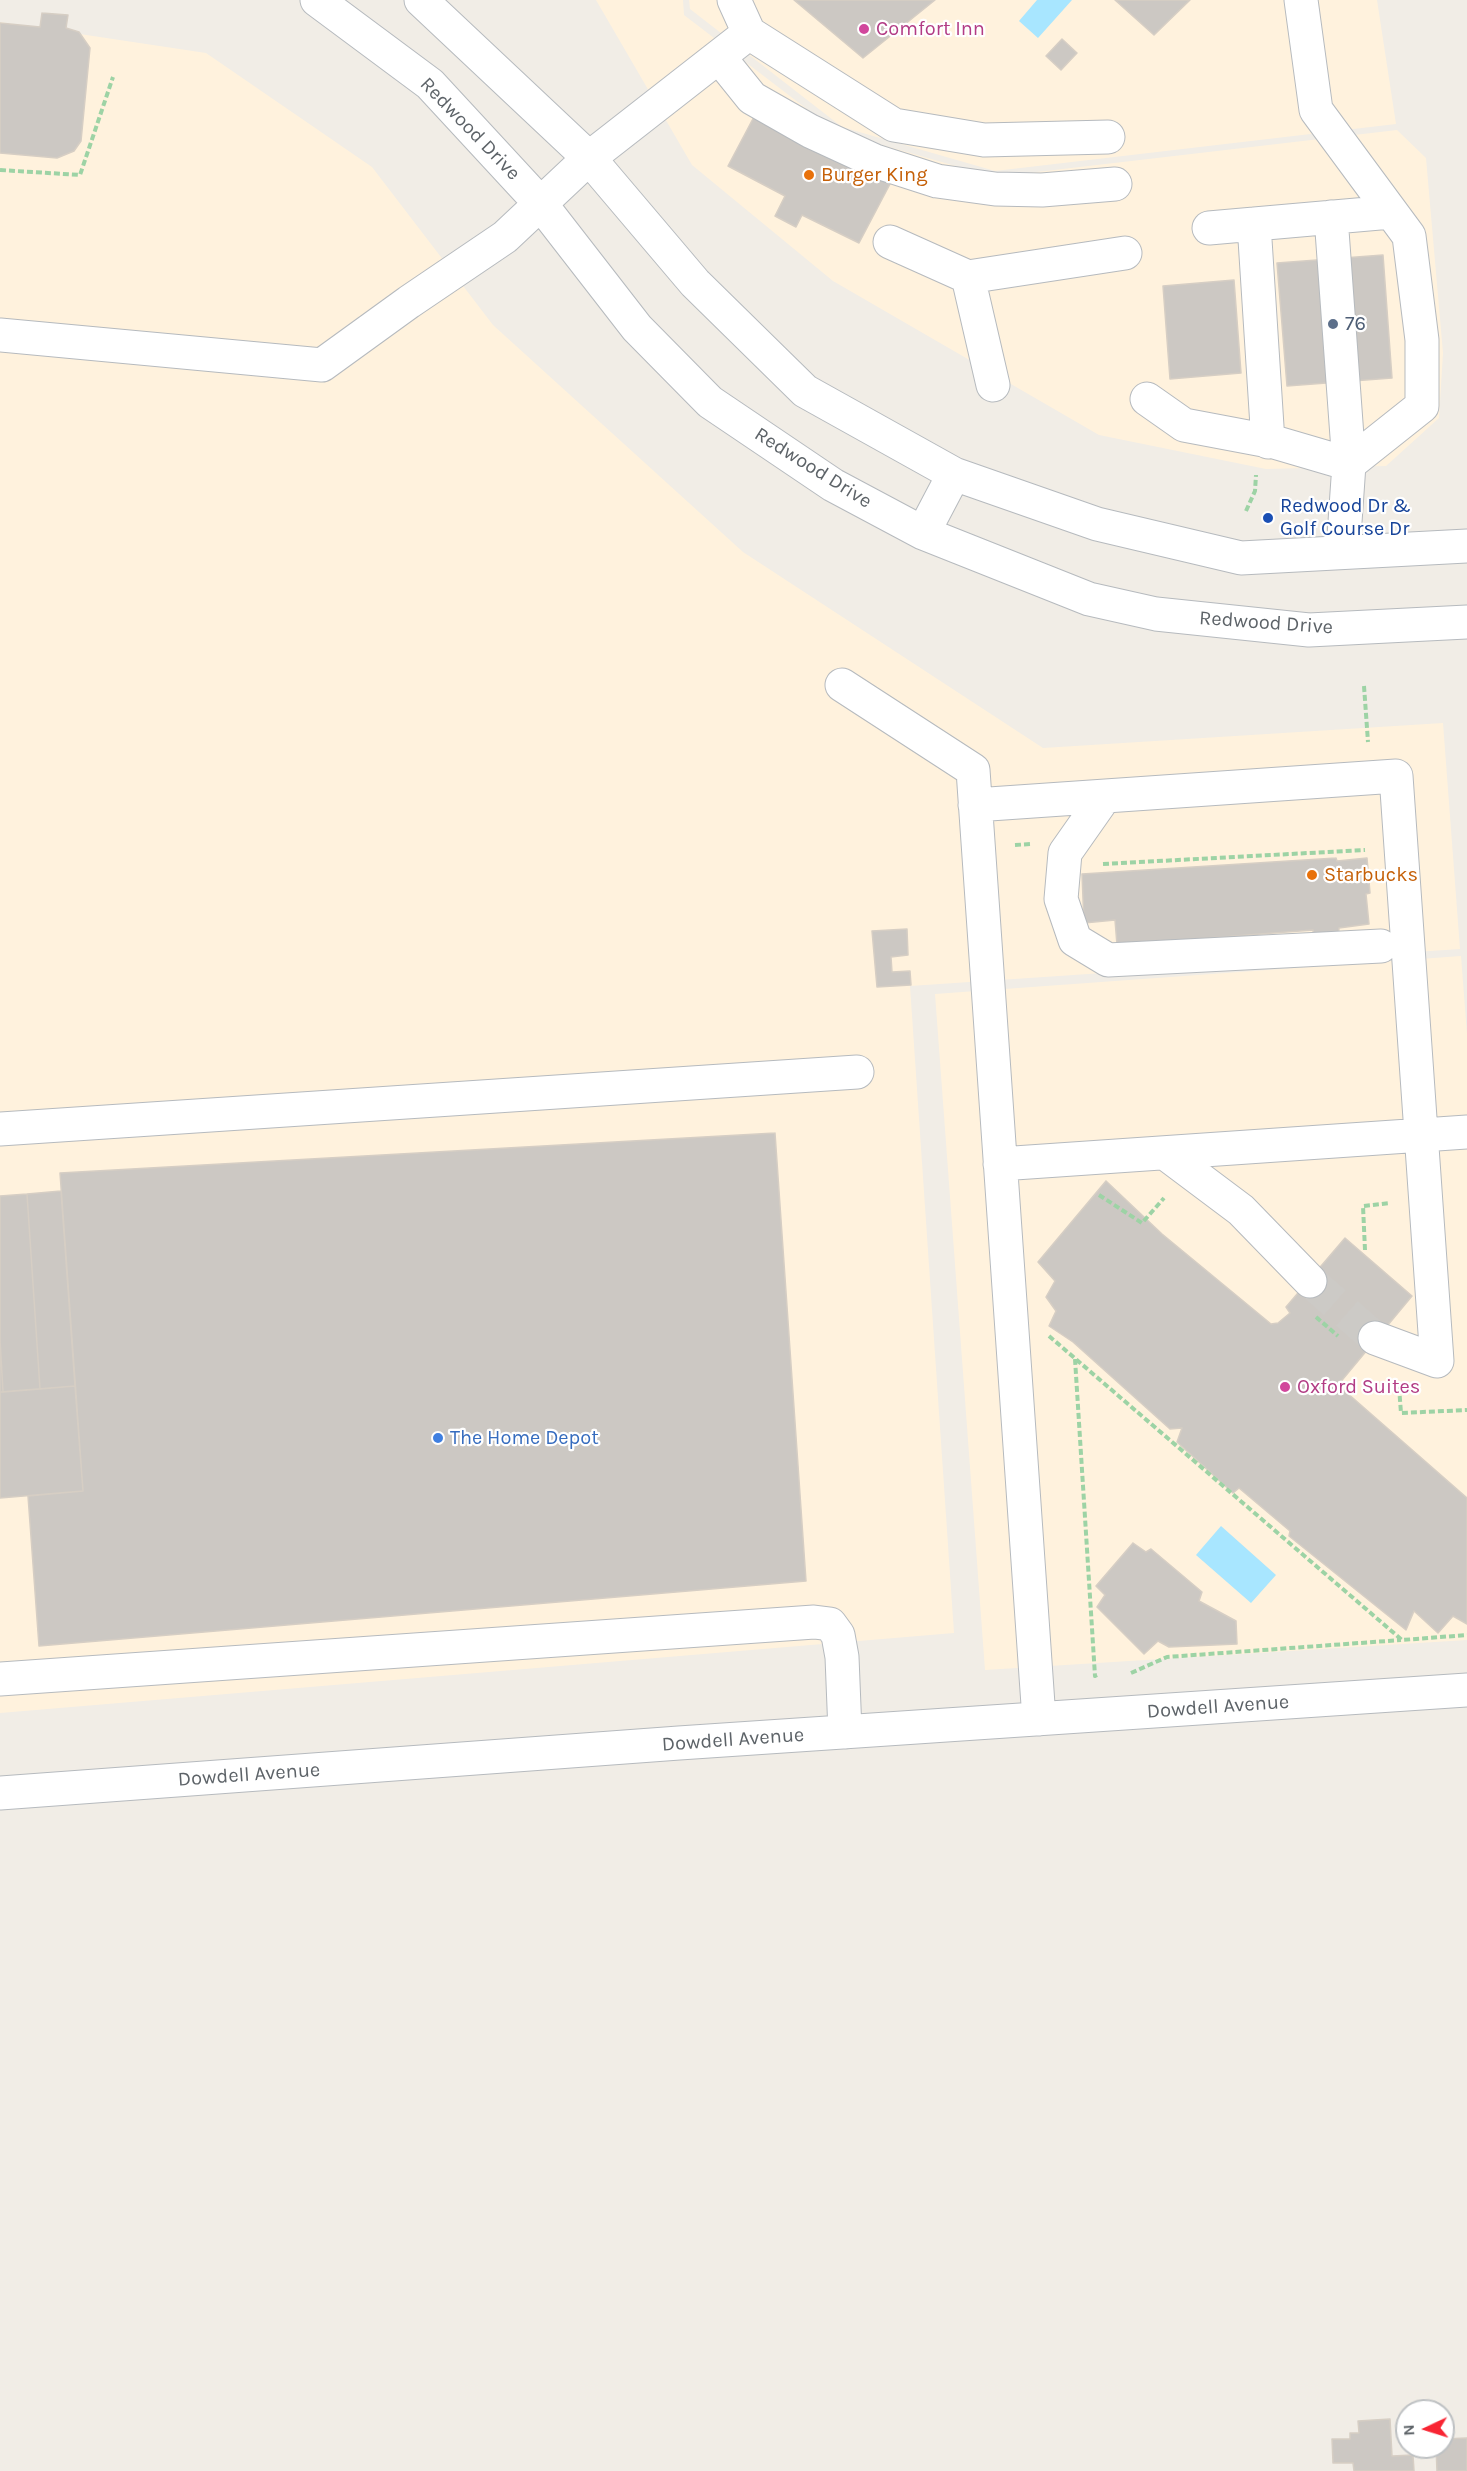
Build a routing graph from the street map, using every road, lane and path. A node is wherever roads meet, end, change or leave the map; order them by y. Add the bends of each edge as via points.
1 (317, 0) edge
2 (421, 0) edge
3 (734, 0) edge
4 (1301, 0) edge
5 (749, 33) junction
6 (719, 57) junction
7 (112, 77) dead end
8 (1108, 137) dead end
9 (589, 158) junction
10 (0, 170) edge
11 (1114, 184) dead end
12 (540, 203) junction
13 (1390, 212) junction
14 (1332, 217) junction
15 (1254, 224) junction
16 (1209, 228) dead end
17 (890, 242) dead end
18 (1125, 253) dead end
19 (968, 277) junction
20 (0, 334) edge
21 (993, 385) dead end
22 (1146, 399) dead end
23 (1261, 454) junction
24 (1349, 464) junction
25 (954, 474) junction
26 (1246, 512) dead end
27 (923, 532) junction
28 (1467, 546) edge
29 (1343, 551) junction
30 (1467, 622) edge
31 (842, 685) dead end
32 (1105, 796) junction
33 (975, 805) junction
34 (1036, 844) dead end
35 (1004, 846) dead end
36 (1375, 850) dead end
37 (1094, 865) dead end
38 (1381, 946) dead end
39 (857, 1072) dead end
40 (0, 1129) edge
41 (1467, 1132) edge
42 (1421, 1135) junction
43 (1165, 1153) junction
44 (1000, 1164) junction
45 (1310, 1281) tunnel mouth
46 (1042, 1330) dead end
47 (1375, 1338) tunnel mouth
48 (1075, 1358) junction
49 (1467, 1635) edge
50 (1402, 1640) junction
51 (1124, 1673) dead end
52 (1105, 1675) dead end
53 (0, 1679) edge
54 (1467, 1690) edge
55 (1039, 1719) junction
56 (845, 1732) junction
57 (0, 1793) edge

1 - 12 street, Redwood Drive via 430,84
2 - 9 street
3 - 5 street
4 - 13 street via 1316,110
5 - 6 street
5 - 8 street via 894,124 984,140
6 - 9 street
6 - 11 street via 752,98 810,131 875,161 937,181 995,189 1042,190
7 - 10 path via 80,175
9 - 12 street
9 - 25 street via 695,283 805,391
12 - 20 street via 502,239 322,365
12 - 27 street, Redwood Drive via 637,328 710,402 833,485
13 - 14 street
13 - 24 street via 1408,236 1422,340 1422,406
14 - 15 street
14 - 24 street
15 - 16 street
15 - 23 street
17 - 19 street
18 - 19 street
19 - 21 street
22 - 23 street via 1184,425
23 - 24 street
23 - 26 path via 1255,491
24 - 29 street
25 - 27 street
25 - 29 street via 1097,524 1240,558
27 - 30 street, Redwood Drive via 1089,599 1156,614 1309,630
28 - 29 street
31 - 33 street via 973,770
32 - 33 street
32 - 38 street via 1065,853 1061,899 1075,940 1108,960
32 - 42 street via 1396,776
33 - 44 street
34 - 35 path
36 - 37 path
39 - 40 street
41 - 42 street
42 - 43 street
42 - 47 street via 1437,1361
43 - 44 street
43 - 45 street via 1241,1210
44 - 55 street
46 - 48 path
48 - 50 path
48 - 52 path via 1095,1676
49 - 50 path
50 - 51 path via 1167,1657 1134,1673
53 - 56 street via 814,1622 830,1624 838,1635
54 - 55 street, Dowdell Avenue
55 - 56 street, Dowdell Avenue
56 - 57 street, Dowdell Avenue

